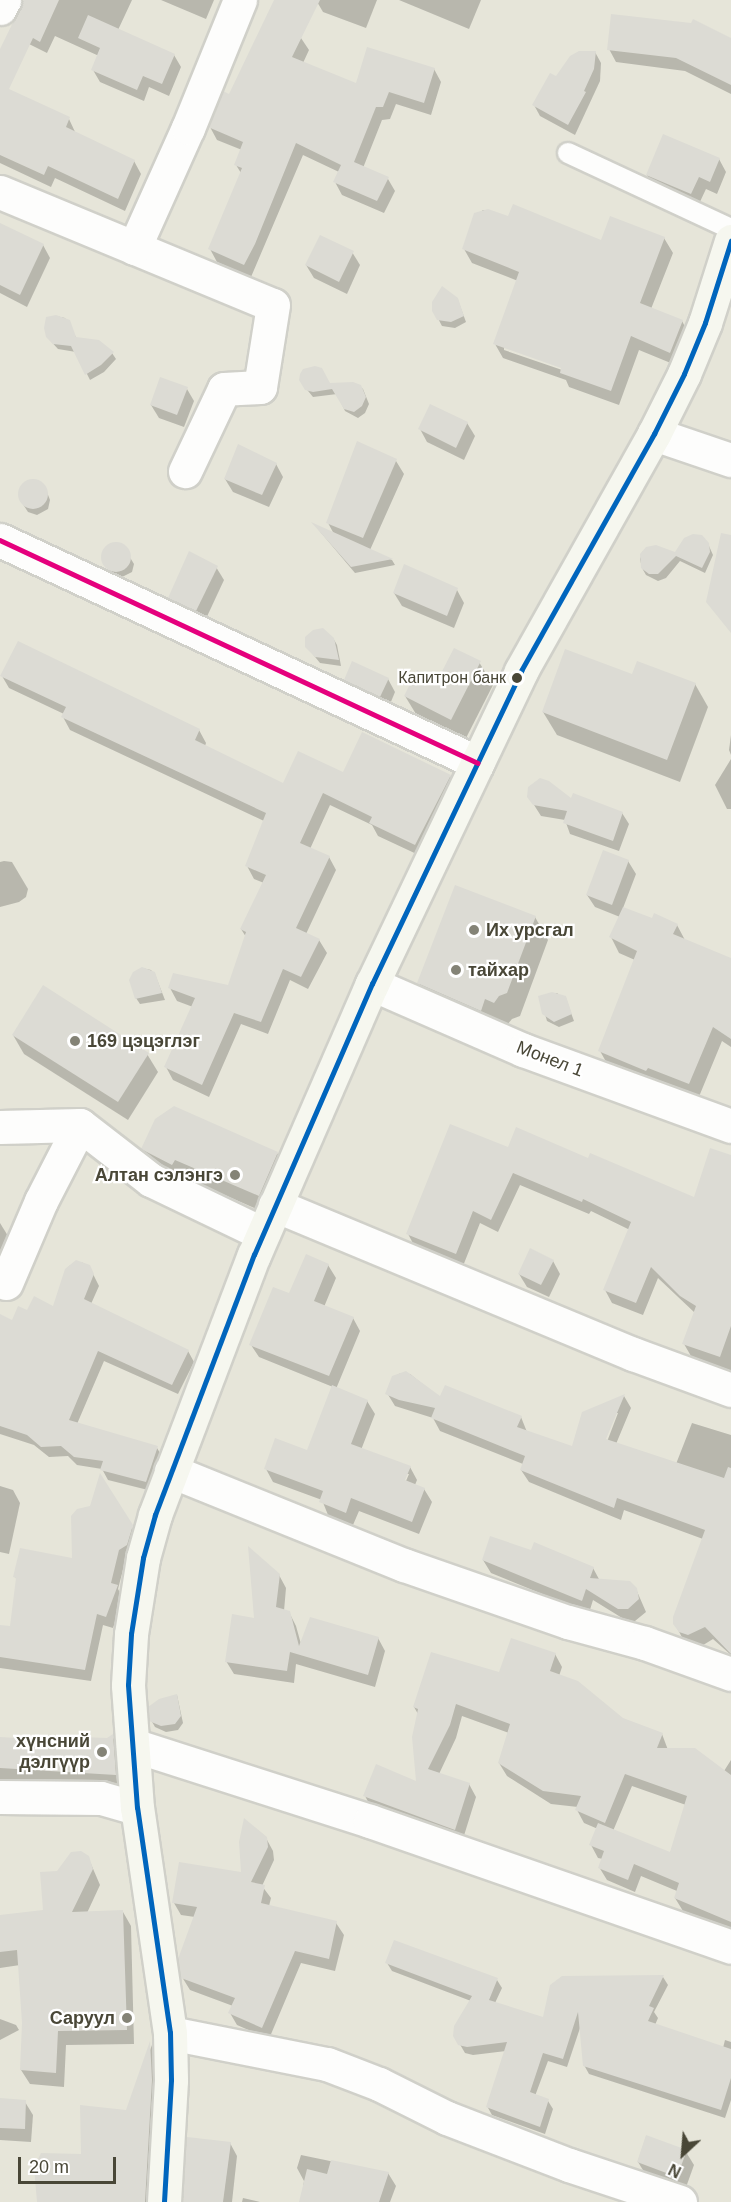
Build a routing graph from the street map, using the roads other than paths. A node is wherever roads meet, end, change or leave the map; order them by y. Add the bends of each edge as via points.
1 (4, 0) edge
2 (240, 0) edge
3 (0, 8) edge
4 (568, 153) dead end
5 (0, 192) edge
6 (731, 230) edge
7 (731, 241) edge
8 (134, 248) junction
9 (654, 434) junction
10 (731, 460) edge
11 (185, 471) dead end
12 (0, 540) edge
13 (478, 763) junction
14 (372, 984) junction
15 (80, 1125) junction
16 (731, 1126) edge
17 (0, 1127) edge
18 (269, 1220) junction
19 (6, 1283) dead end
20 (731, 1390) edge
21 (171, 1472) junction
22 (731, 1674) edge
23 (133, 1745) junction
24 (0, 1797) edge
25 (137, 1809) junction
26 (731, 1947) edge
27 (170, 2033) junction
28 (164, 2202) edge
29 (680, 2202) edge

1 - 3 street
2 - 8 street
4 - 6 lane
5 - 8 street
7 - 9 main road via 697,344
8 - 11 street via 273,305 260,387 224,389
9 - 10 street
9 - 13 main road via 521,671
12 - 13 street
13 - 14 main road
14 - 16 street, Монел 1 via 523,1050
14 - 18 main road
15 - 17 street
15 - 18 street via 151,1180
15 - 19 street via 41,1201
18 - 20 street
18 - 21 main road
21 - 22 street via 404,1565
21 - 23 main road via 143,1558 131,1634 128,1685
23 - 25 main road
23 - 26 street via 370,1821
24 - 25 street via 101,1798
25 - 27 main road
27 - 28 main road
27 - 29 street via 327,2064 379,2084 447,2118

